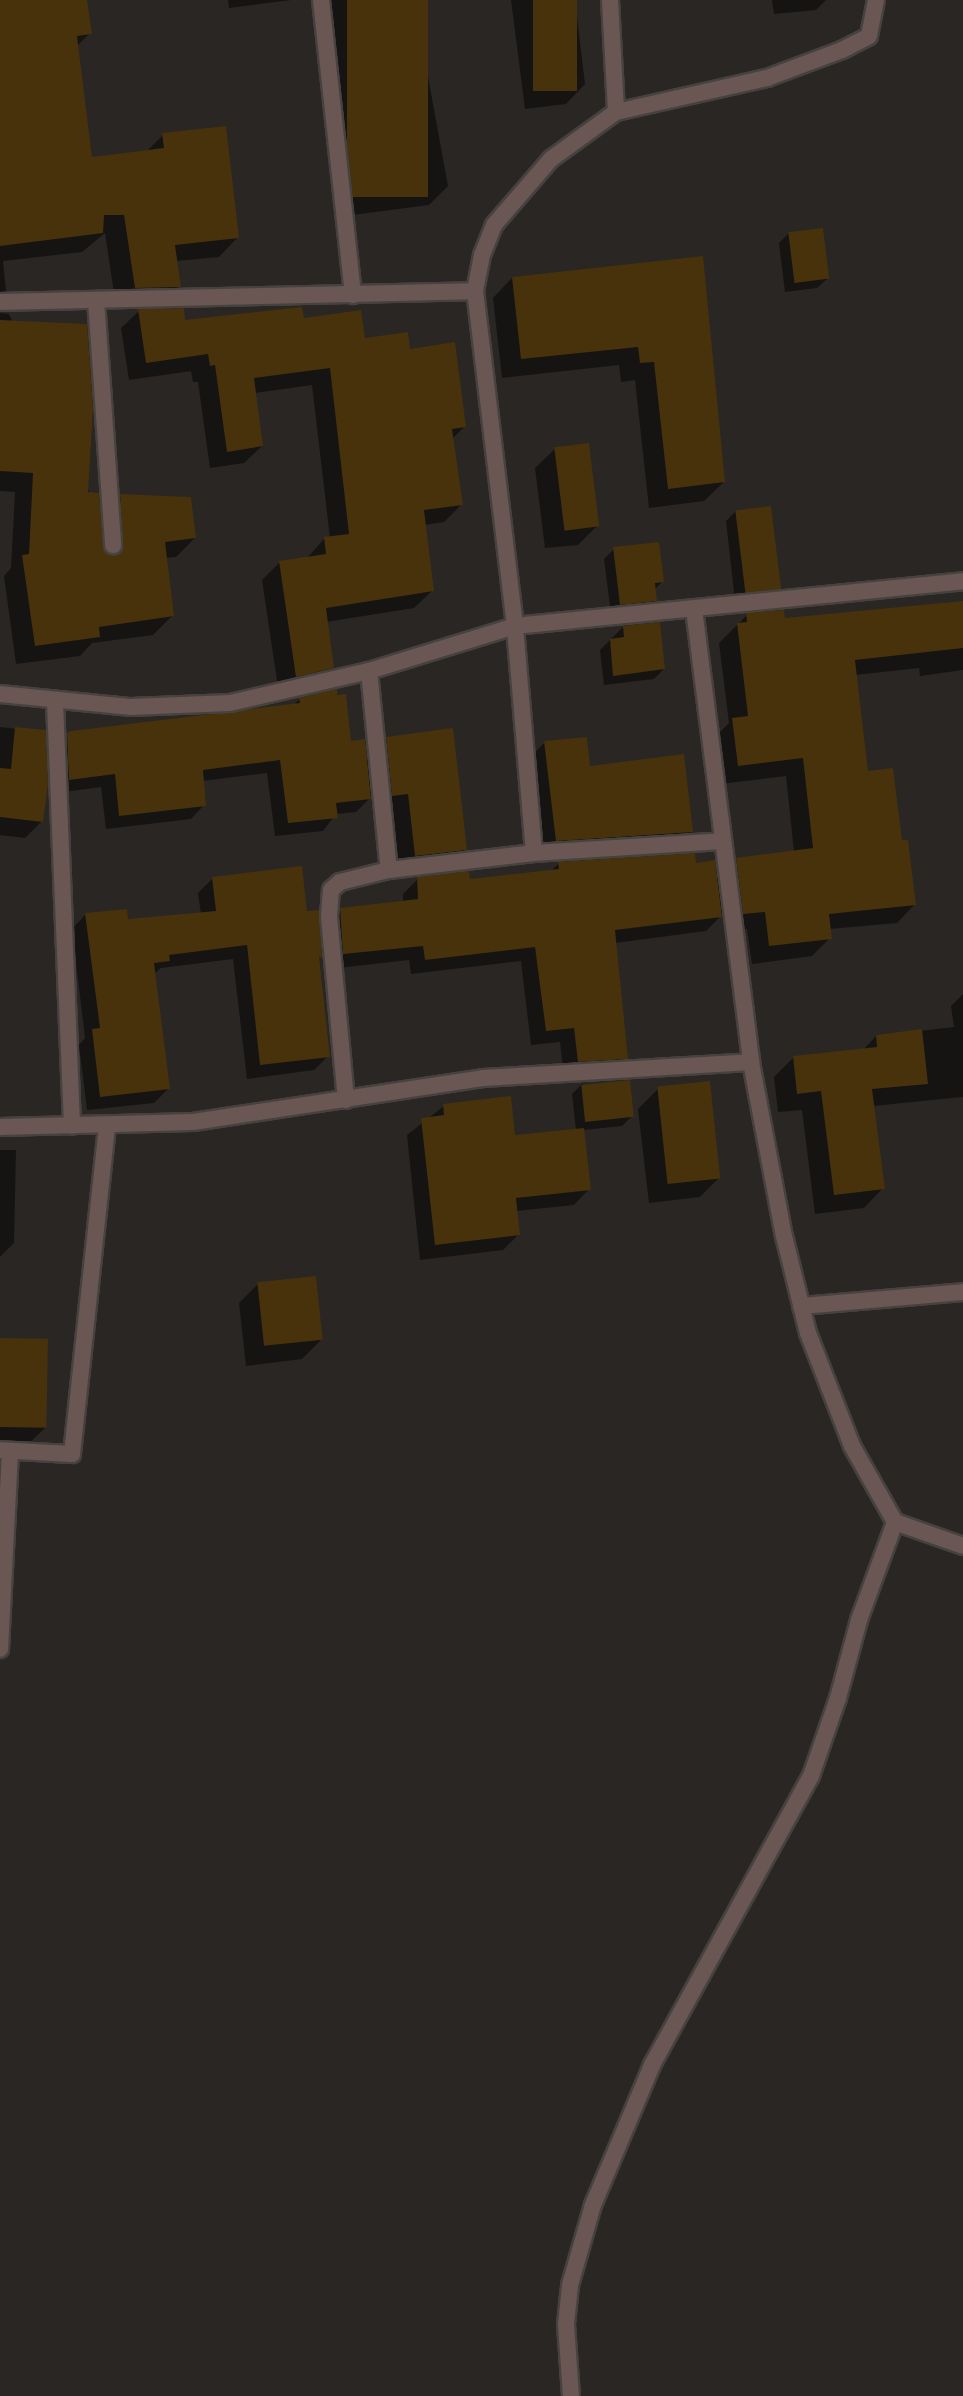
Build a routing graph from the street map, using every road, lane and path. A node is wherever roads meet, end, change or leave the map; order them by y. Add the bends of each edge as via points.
1 (321, 0) edge
2 (610, 0) edge
3 (876, 0) edge
4 (616, 112) junction
5 (475, 291) junction
6 (353, 295) junction
7 (96, 300) junction
8 (0, 302) edge
9 (113, 545) dead end
10 (963, 581) edge
11 (694, 609) junction
12 (515, 626) junction
13 (369, 671) junction
14 (0, 694) edge
15 (55, 702) junction
16 (723, 842) junction
17 (534, 854) junction
18 (389, 870) junction
19 (751, 1062) junction
20 (346, 1100) junction
21 (0, 1126) edge
22 (72, 1126) junction
23 (107, 1126) junction
24 (963, 1292) edge
25 (801, 1306) junction
26 (5, 1451) edge
27 (895, 1522) junction
28 (963, 1546) edge
29 (0, 1648) edge
30 (571, 2396) edge

1 - 6 street
2 - 4 street
3 - 4 street via 869,36 842,50 767,78
4 - 5 street via 551,159 494,225 482,255
5 - 6 street
5 - 12 street
6 - 7 street
7 - 8 street
7 - 9 street
10 - 11 street
11 - 12 street
11 - 16 street
12 - 13 street
12 - 17 street
13 - 15 street via 230,704 131,707
13 - 18 street
14 - 15 street
15 - 22 street
16 - 17 street
16 - 19 street
17 - 18 street
18 - 20 street via 351,877 331,890 329,897
19 - 20 street via 483,1078
19 - 25 street
20 - 23 street via 193,1122
21 - 22 street
22 - 23 street
23 - 26 street via 72,1454
24 - 25 street
25 - 27 street via 852,1446
26 - 29 street
27 - 28 street
27 - 30 street via 859,1620 811,1776 652,2065 593,2205 570,2285 566,2324

